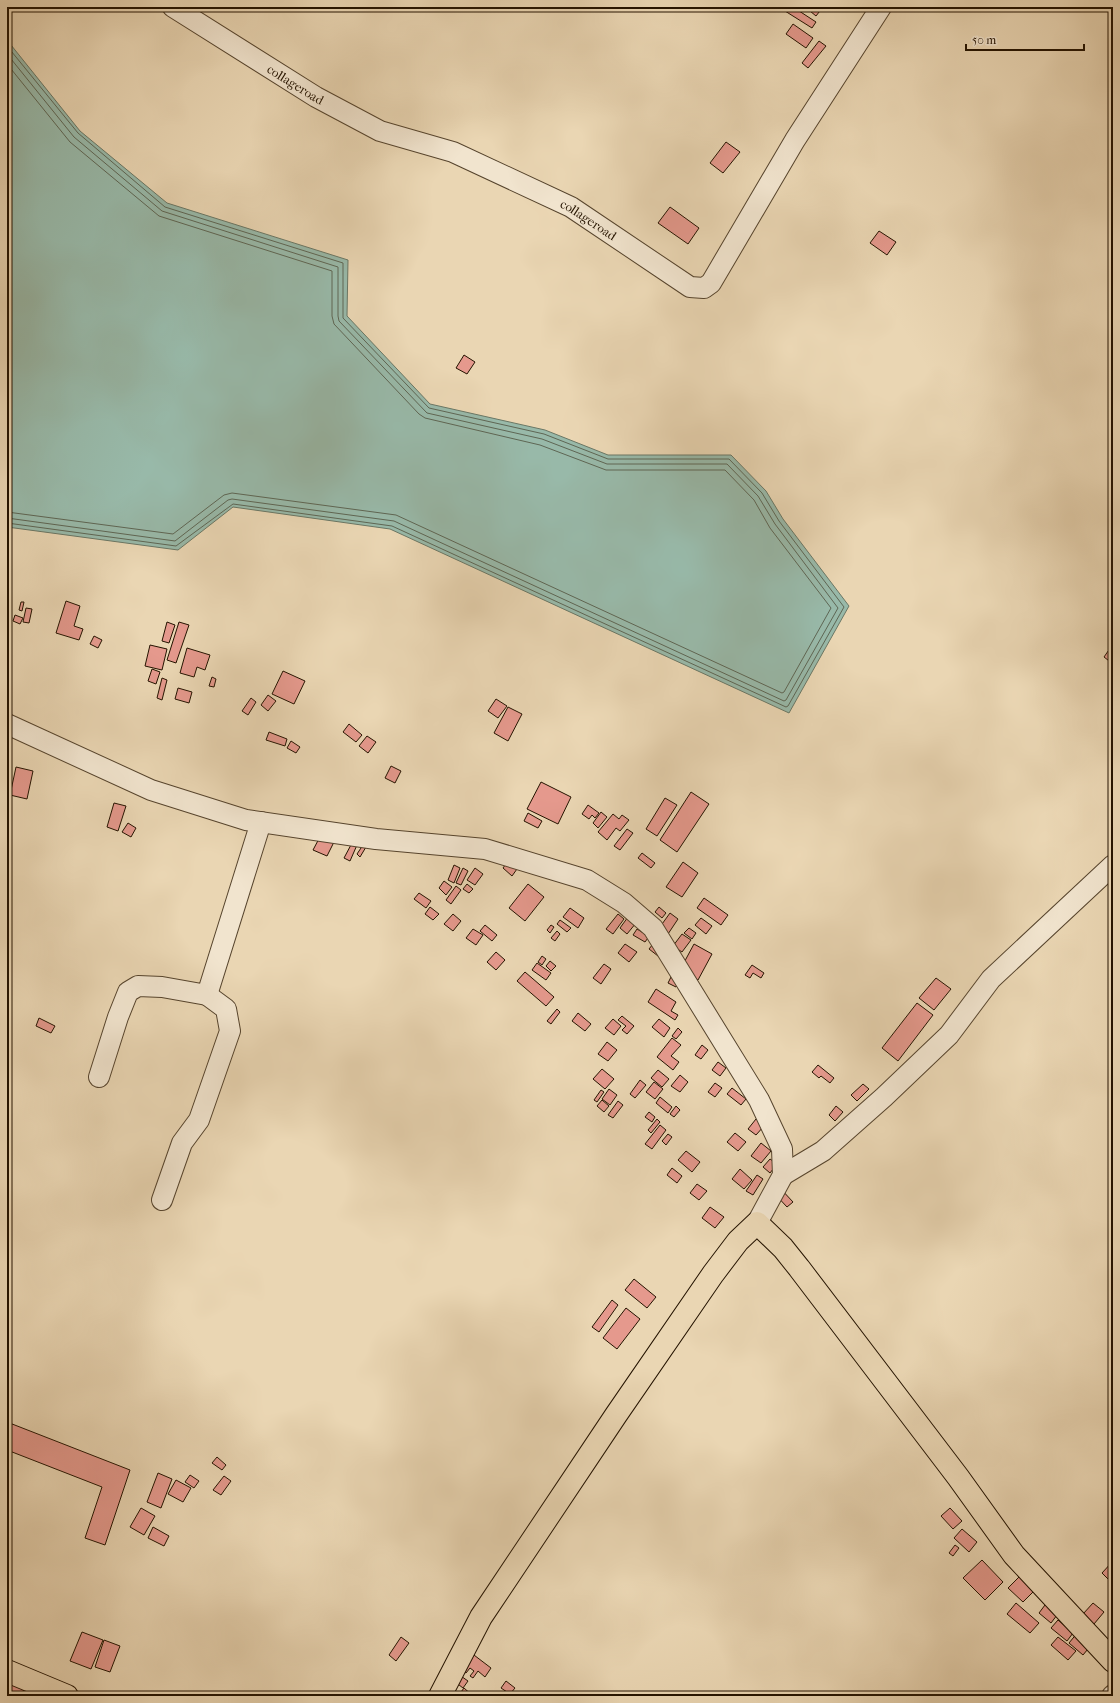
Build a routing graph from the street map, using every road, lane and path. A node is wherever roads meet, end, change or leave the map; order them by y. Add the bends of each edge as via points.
1 (173, 7) edge
2 (881, 7) edge
3 (7, 724) edge
4 (262, 822) junction
5 (1113, 865) edge
6 (207, 995) junction
7 (99, 1077) dead end
8 (783, 1175) junction
9 (162, 1200) dead end
10 (757, 1223) junction
11 (1113, 1661) edge
12 (7, 1671) edge
13 (39, 1690) edge
14 (67, 1696) edge
15 (440, 1696) edge

1 - 2 street, collageroad via 316,97 380,131 453,152 571,207 690,287 704,288 711,283 795,140
3 - 4 street via 151,790 246,820
4 - 6 street
4 - 8 street via 376,839 484,849 587,880 624,903 653,928 760,1100 782,1149
5 - 8 street via 991,980 949,1036 823,1150
6 - 7 street via 162,987 138,986 128,992
6 - 9 street via 226,1009 230,1030 199,1120 182,1143
8 - 10 street
10 - 11 main road via 799,1268 1014,1555
10 - 15 main road via 738,1241 713,1274 612,1421 481,1617
12 - 13 main road
13 - 14 main road

